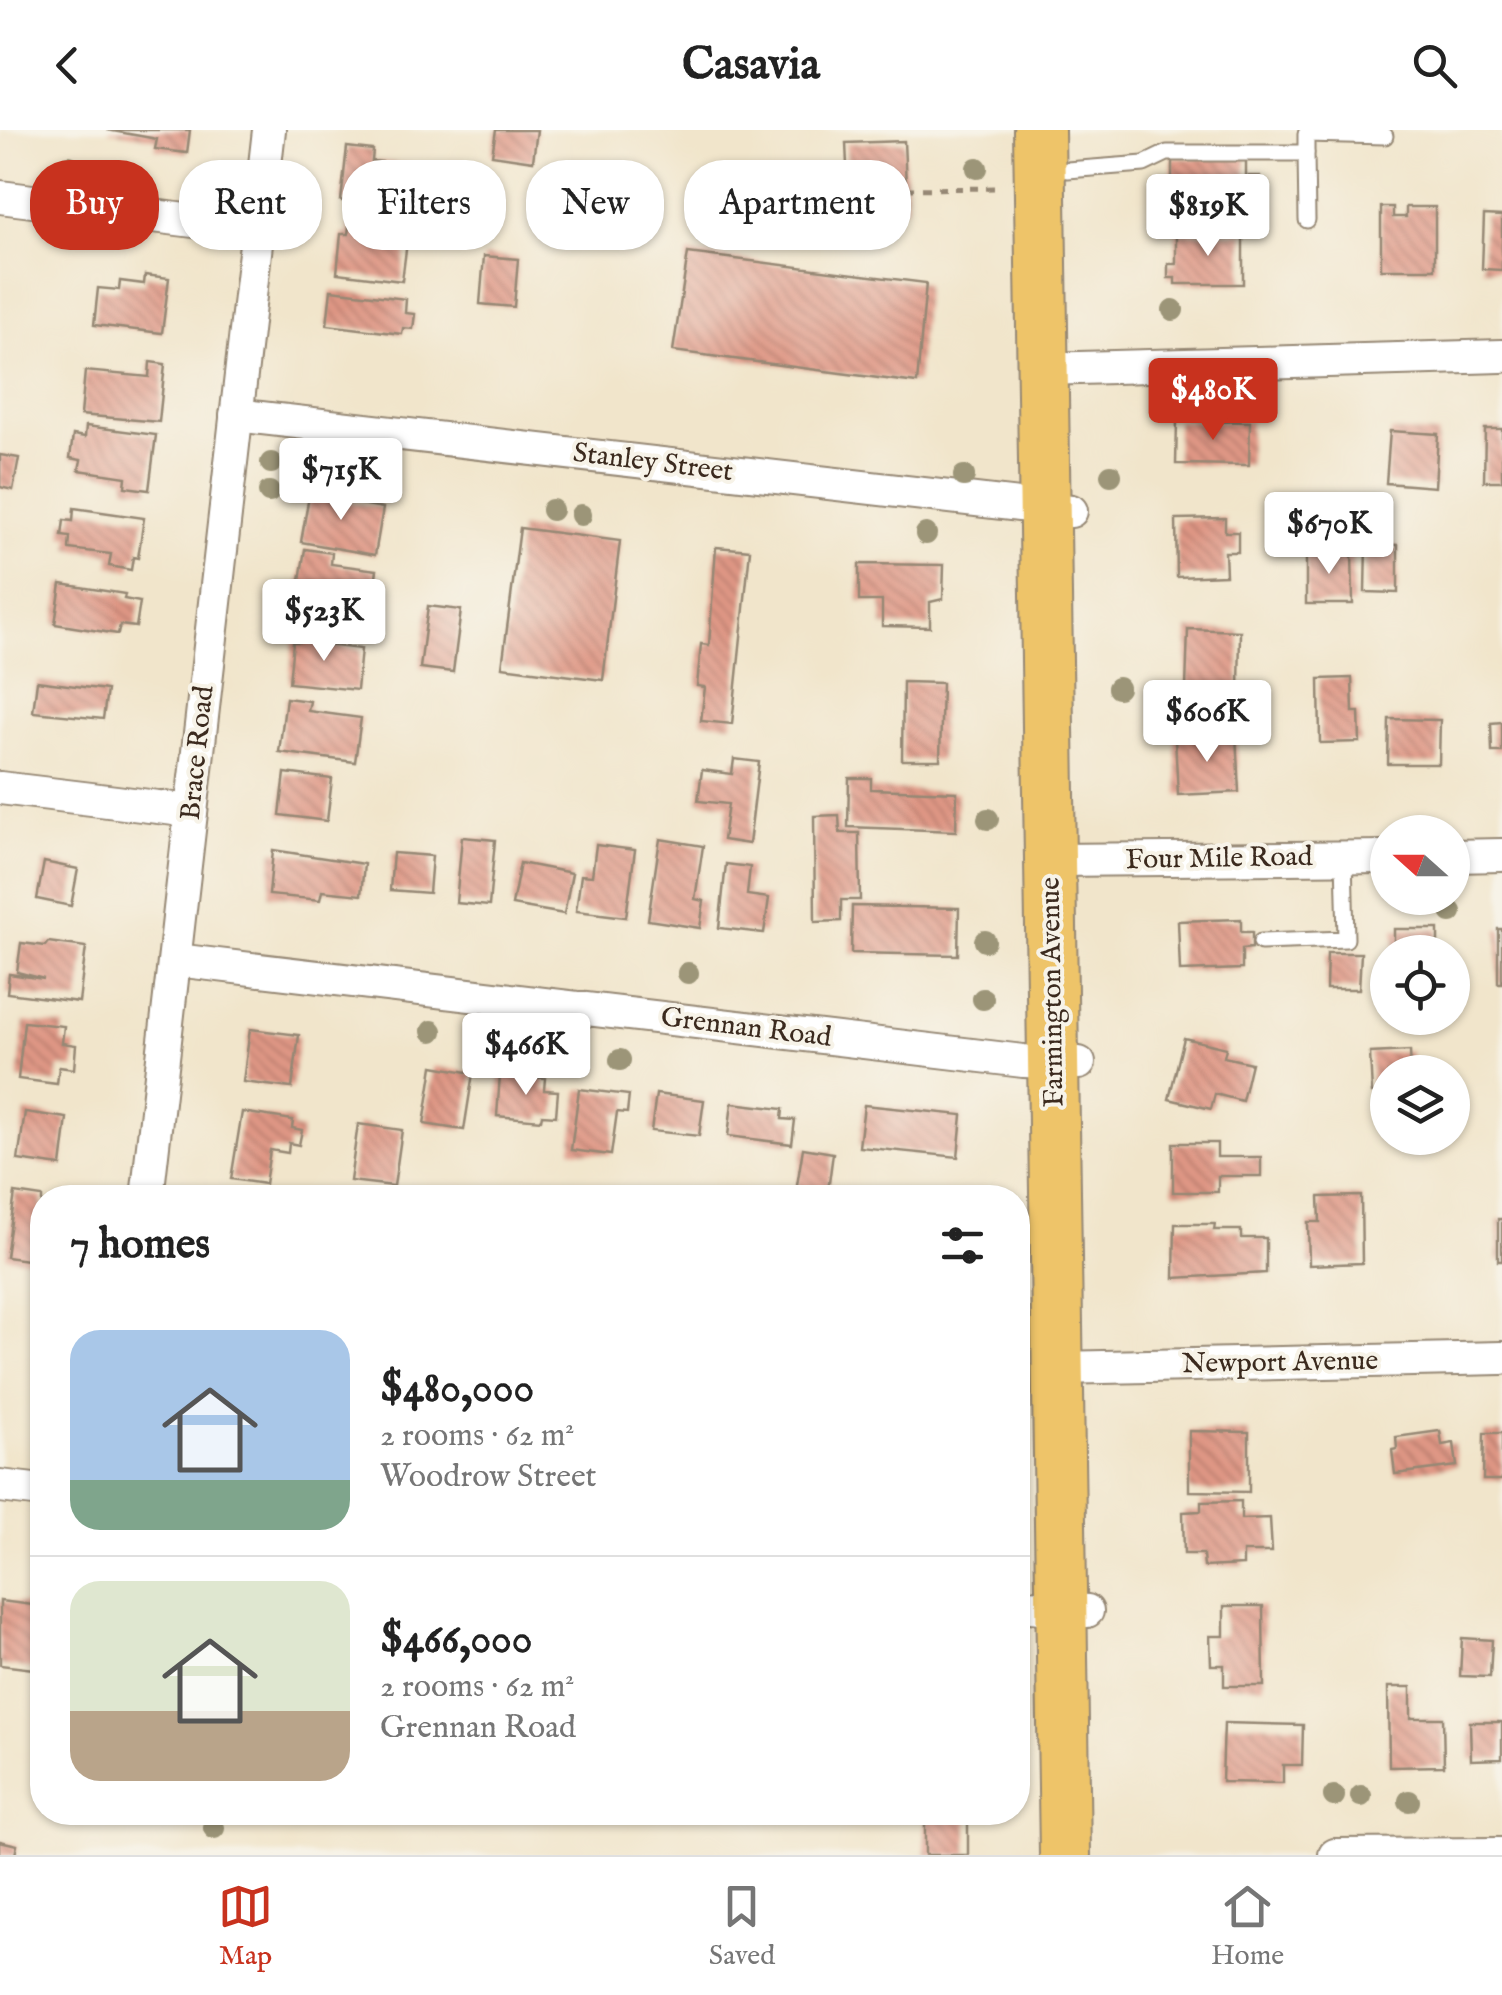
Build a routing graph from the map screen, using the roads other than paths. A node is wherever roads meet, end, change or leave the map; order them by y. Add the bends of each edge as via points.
1 (269, 130) edge
2 (1384, 136) dead end
3 (1058, 143) edge
4 (1306, 153) junction
5 (266, 160) edge
6 (0, 197) edge
7 (179, 219) edge
8 (1307, 220) dead end
9 (256, 250) edge
10 (1502, 356) edge
11 (1056, 368) junction
12 (236, 415) junction
13 (1057, 510) junction
14 (0, 788) edge
15 (191, 811) junction
16 (1502, 855) edge
17 (1370, 856) edge
18 (1470, 856) edge
19 (1344, 857) junction
20 (1064, 860) junction
21 (1261, 942) dead end
22 (176, 960) junction
23 (1066, 1064) junction
24 (149, 1185) edge
25 (1502, 1358) edge
26 (1071, 1367) junction
27 (0, 1486) edge
28 (30, 1490) edge
29 (1055, 1609) edge
30 (1502, 1854) edge
31 (1064, 1855) edge
32 (1089, 1855) edge
33 (1335, 1855) edge

1 - 5 street, Brace Road
2 - 4 lane via 1306,134
3 - 4 lane via 1144,164 1167,153
3 - 11 main road, Farmington Avenue
4 - 8 lane
6 - 7 street
9 - 12 street, Brace Road
10 - 11 street
11 - 13 main road, Farmington Avenue
12 - 13 street, Stanley Street
12 - 15 street, Brace Road
13 - 20 main road, Farmington Avenue
14 - 15 street
15 - 22 street, Brace Road
16 - 18 street
17 - 19 street, Four Mile Road
19 - 20 street, Four Mile Road
19 - 21 lane via 1346,940
20 - 23 main road, Farmington Avenue
22 - 23 street, Grennan Road
22 - 24 street, Brace Road
23 - 26 main road, Farmington Avenue
25 - 26 street, Newport Avenue
26 - 29 main road, Farmington Avenue
27 - 28 street
29 - 31 main road, Farmington Avenue
29 - 32 main road, Farmington Avenue
30 - 33 street

